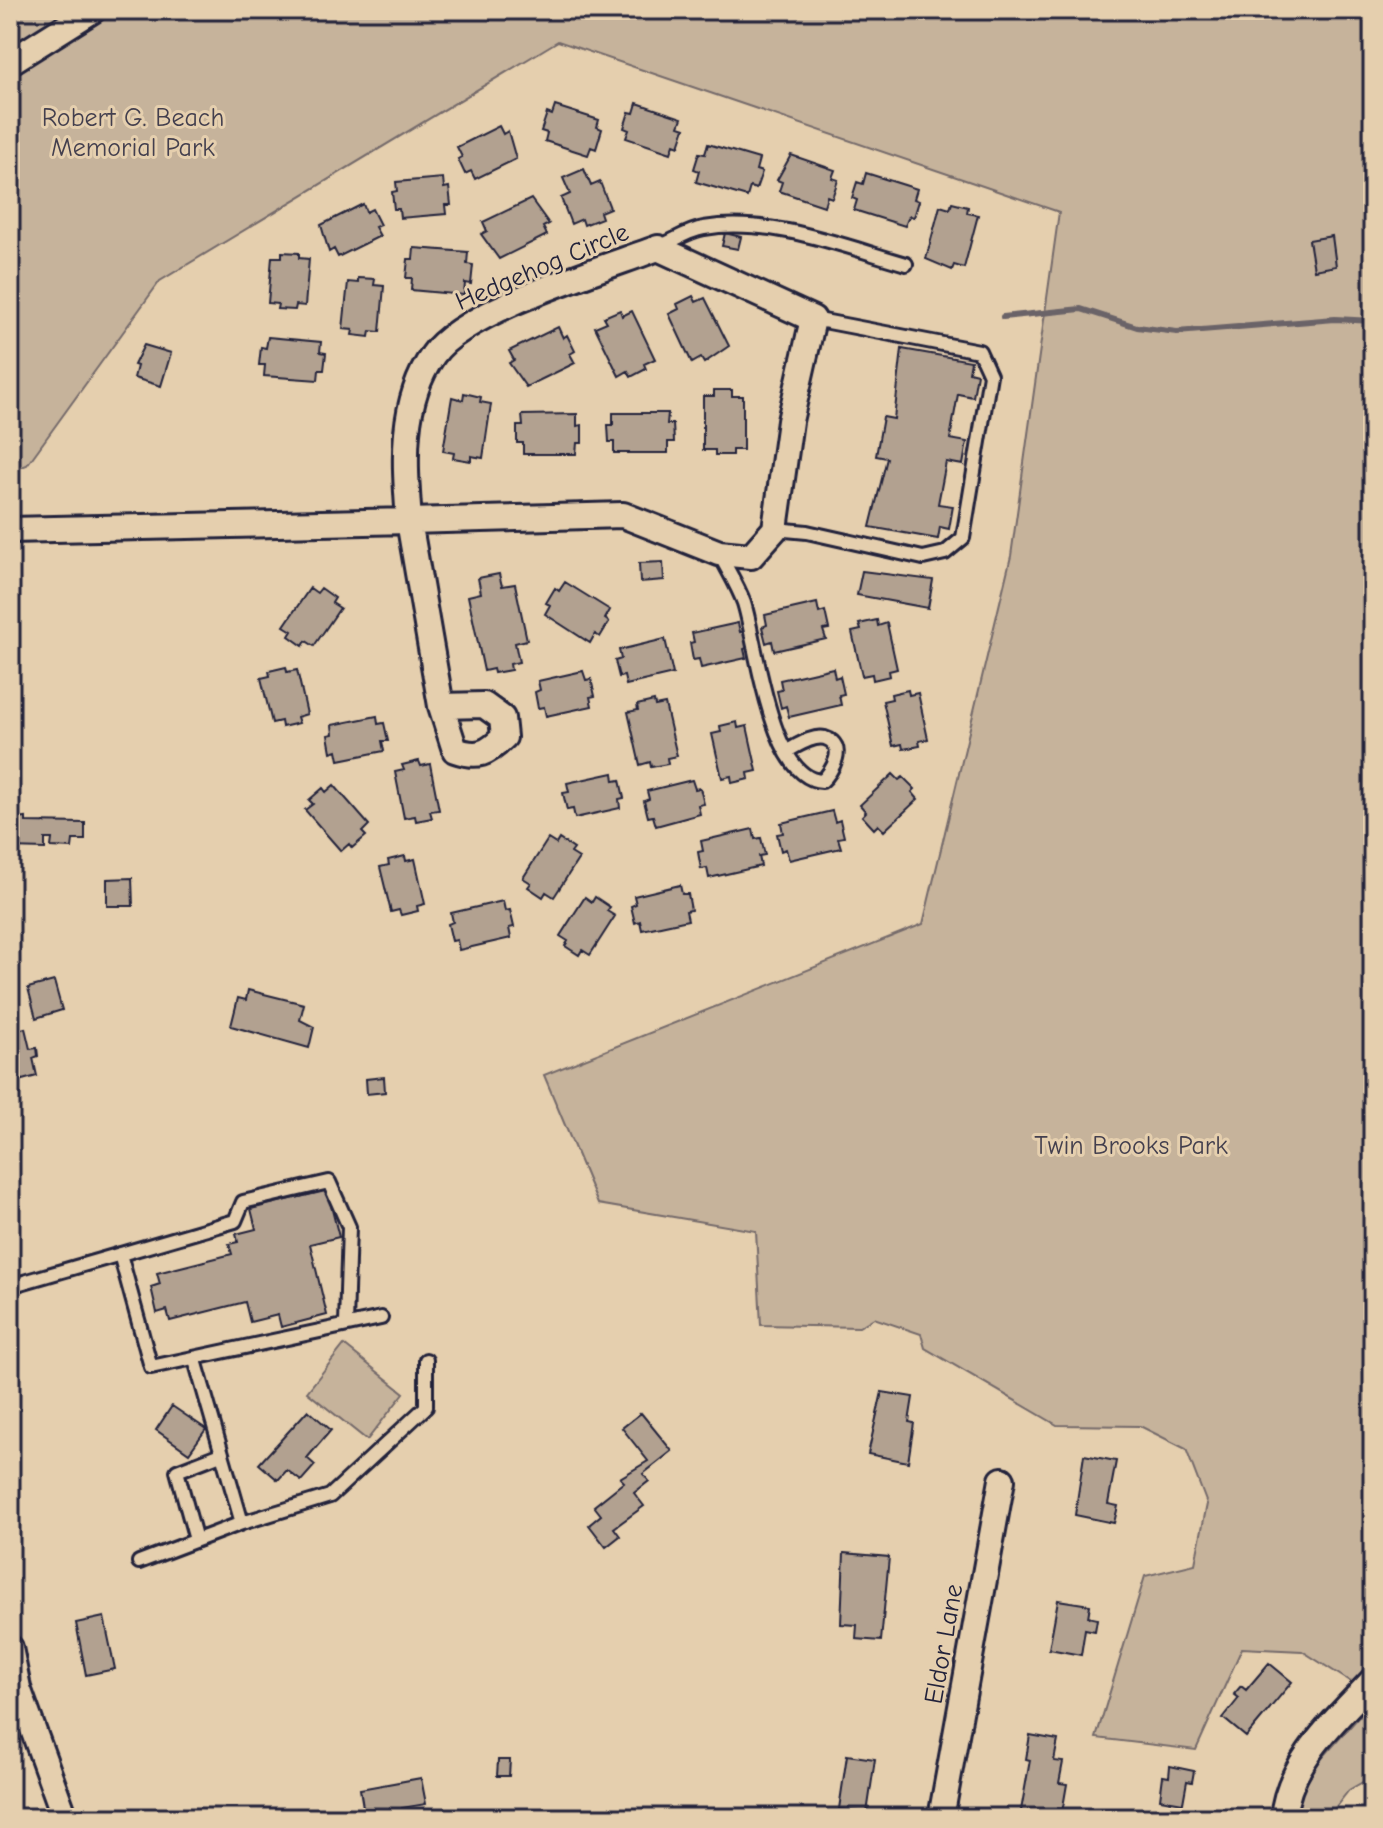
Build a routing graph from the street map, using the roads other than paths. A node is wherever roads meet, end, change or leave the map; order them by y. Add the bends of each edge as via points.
1 (93, 10) edge
2 (10, 62) edge
3 (658, 248) junction
4 (906, 264) dead end
5 (813, 319) junction
6 (409, 521) junction
7 (775, 529) junction
8 (10, 530) edge
9 (719, 553) junction
10 (441, 706) dead end
11 (787, 751) dead end
12 (120, 1254) junction
13 (10, 1286) edge
14 (381, 1318) dead end
15 (346, 1324) junction
16 (195, 1360) junction
17 (426, 1360) dead end
18 (221, 1454) junction
19 (1002, 1480) dead end
20 (242, 1523) junction
21 (196, 1540) junction
22 (139, 1562) dead end
23 (10, 1648) edge
24 (1373, 1680) edge
25 (65, 1818) edge
26 (941, 1818) edge
27 (1283, 1818) edge

1 - 2 street
3 - 4 lane via 701,228 743,225 820,239
3 - 5 street, Hedgehog Circle
3 - 6 street, Hedgehog Circle via 529,297 462,329 433,354 412,400 404,451
5 - 7 street via 790,421
5 - 7 lane via 979,351 990,375 963,538 945,553 923,558
6 - 8 street
6 - 9 street via 623,515
6 - 10 street, Hedgehog Circle
7 - 9 street via 751,556
9 - 11 lane via 744,602 768,710
12 - 13 lane
12 - 15 lane via 235,1221 243,1202 329,1182 349,1227
12 - 16 lane via 151,1367
14 - 15 lane
15 - 16 lane
16 - 18 lane
17 - 20 lane via 426,1407 330,1496
18 - 20 lane
18 - 21 lane via 177,1471
19 - 26 street, Eldor Lane
20 - 21 lane
21 - 22 lane
23 - 25 street via 18,1688
24 - 27 street via 1308,1751 1284,1801

